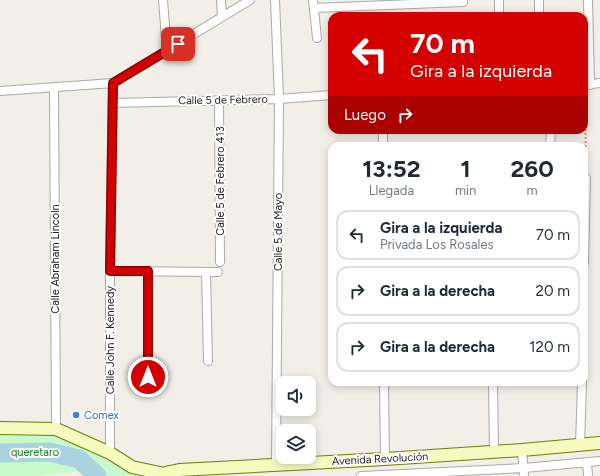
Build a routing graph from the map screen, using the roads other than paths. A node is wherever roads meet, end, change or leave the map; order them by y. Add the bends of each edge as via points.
1 (163, 0) edge
2 (221, 0) edge
3 (250, 0) edge
4 (275, 0) edge
5 (499, 0) edge
6 (539, 0) edge
7 (588, 0) edge
8 (463, 2) dead end
9 (314, 4) edge
10 (499, 12) edge
11 (539, 12) edge
12 (588, 12) edge
13 (222, 16) junction
14 (317, 38) dead end
15 (167, 51) junction
16 (113, 83) junction
17 (600, 83) edge
18 (588, 85) edge
19 (54, 88) junction
20 (0, 91) edge
21 (328, 95) edge
22 (279, 99) junction
23 (219, 100) junction
24 (114, 103) junction
25 (220, 262) dead end
26 (110, 271) junction
27 (148, 271) junction
28 (206, 272) junction
29 (218, 272) dead end
30 (208, 361) dead end
31 (384, 386) edge
32 (493, 386) edge
33 (582, 386) edge
34 (148, 392) dead end
35 (0, 428) edge
36 (56, 429) junction
37 (600, 443) edge
38 (580, 446) junction
39 (522, 450) junction
40 (494, 452) junction
41 (110, 453) junction
42 (385, 459) junction
43 (600, 461) edge
44 (587, 462) junction
45 (276, 465) junction
46 (524, 472) edge
47 (180, 473) edge
48 (157, 475) edge
49 (361, 476) edge
50 (588, 476) edge

1 - 15 street
2 - 13 street
3 - 13 street
4 - 22 street, Calle 5 de Mayo
5 - 10 street
6 - 11 street
7 - 12 street
8 - 9 street
9 - 14 street
13 - 15 street
15 - 16 street
16 - 19 street
16 - 24 street, Calle John F. Kennedy
17 - 18 street
19 - 20 street
19 - 36 street, Calle Abraham Lincoln
21 - 22 street, Calle 5 de Febrero
22 - 23 street, Calle 5 de Febrero
22 - 45 street, Calle 5 de Mayo
23 - 24 street, Calle 5 de Febrero
23 - 25 street, Calle 5 de Febrero 413
24 - 26 street, Calle John F. Kennedy
26 - 27 street
26 - 41 street, Calle John F. Kennedy
27 - 28 street
27 - 34 street
28 - 29 street
28 - 30 street
31 - 42 street
32 - 40 street
33 - 38 street
35 - 36 main road, Avenida Revolución
36 - 41 main road, Avenida Revolución
37 - 38 main road, Avenida Revolución
38 - 39 main road, Avenida Revolución
39 - 40 main road, Avenida Revolución
39 - 46 street
40 - 42 main road, Avenida Revolución
41 - 48 main road, Avenida Revolución via 132,467
42 - 45 main road, Avenida Revolución
43 - 44 street, Avenida Revolución
44 - 46 street, Avenida Revolución
44 - 50 street
45 - 47 main road, Avenida Revolución
46 - 49 street, Avenida Revolución
47 - 48 main road, Avenida Revolución

